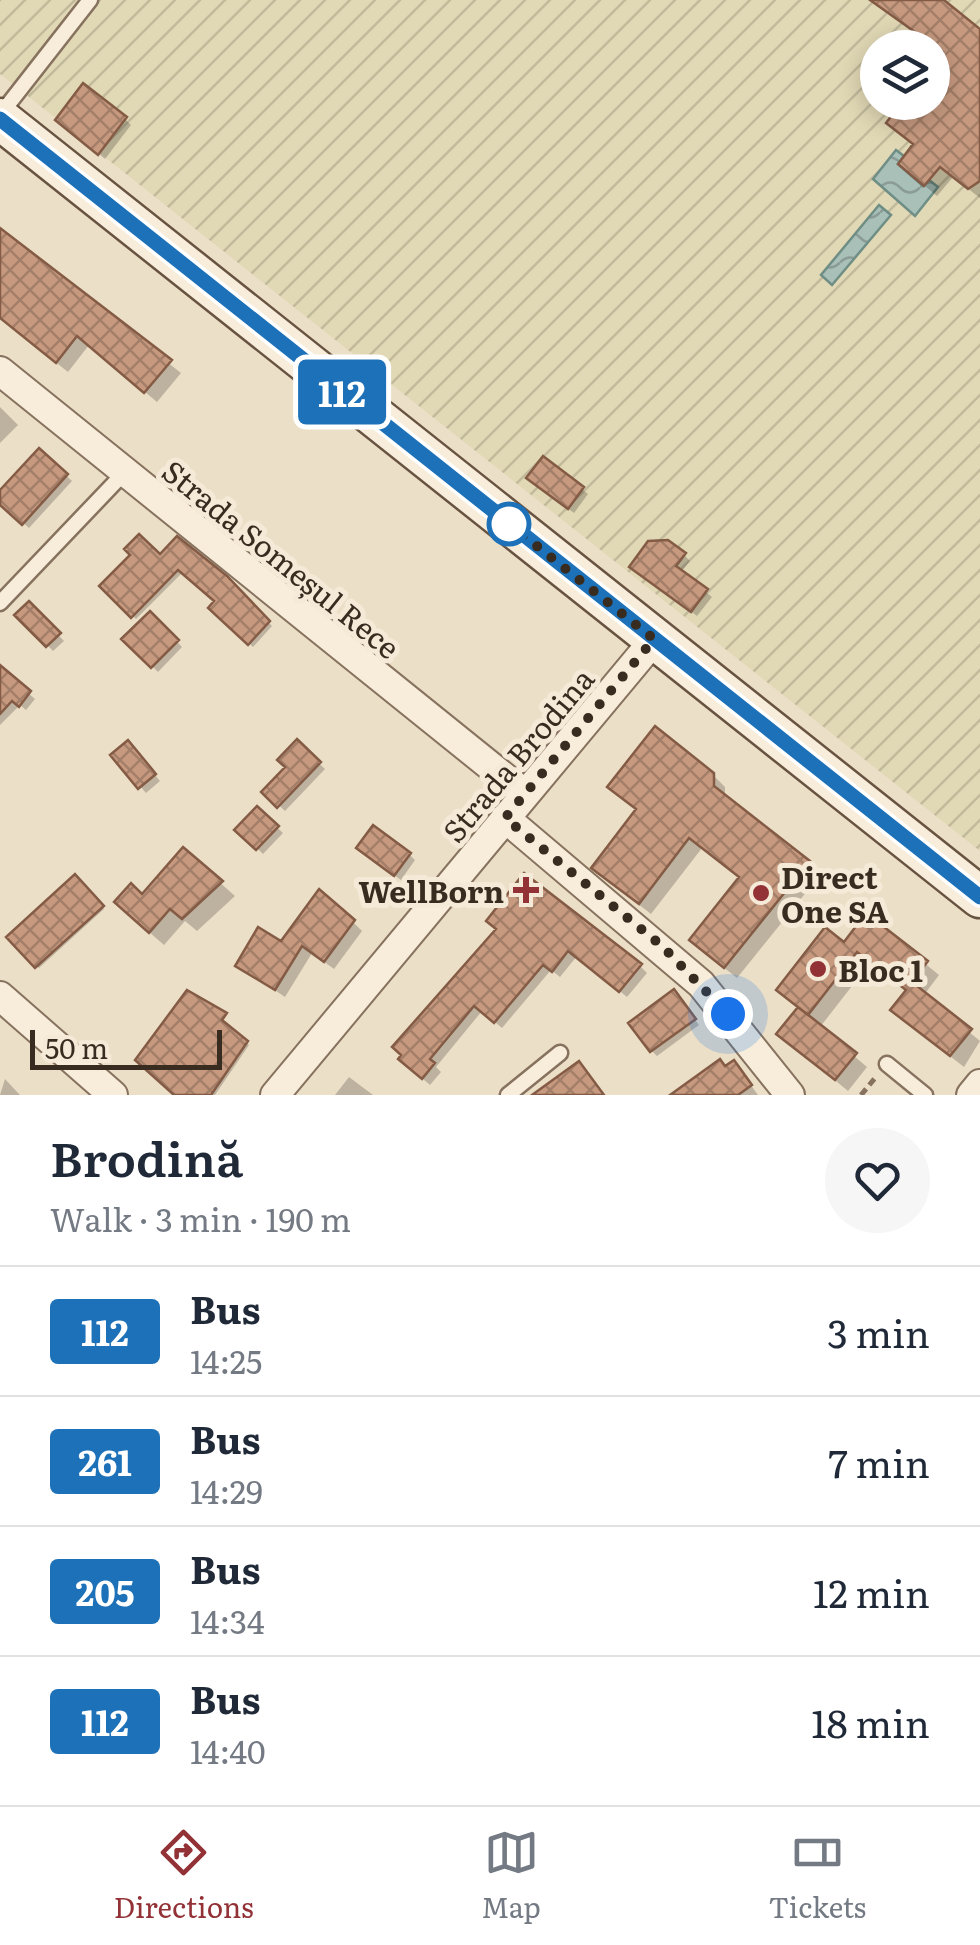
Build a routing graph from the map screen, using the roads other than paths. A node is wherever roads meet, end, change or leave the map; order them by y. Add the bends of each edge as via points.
1 (90, 0) edge
2 (0, 118) edge
3 (0, 371) edge
4 (124, 473) junction
5 (0, 603) edge
6 (654, 639) junction
7 (525, 794) junction
8 (505, 818) junction
9 (980, 897) edge
10 (0, 996) edge
11 (560, 1053) dead end
12 (887, 1064) dead end
13 (980, 1084) edge
14 (113, 1095) edge
15 (275, 1095) edge
16 (508, 1095) edge
17 (790, 1095) edge
18 (924, 1095) edge
19 (972, 1095) edge

1 - 2 lane
2 - 6 main road
3 - 4 street, Strada Someșul Rece
4 - 5 lane
4 - 7 street, Strada Someșul Rece
6 - 7 street, Strada Brodina
6 - 9 main road
7 - 8 street, Strada Brodina
8 - 15 street, Strada Brodina
8 - 17 street via 702,984
10 - 14 street
11 - 16 lane
12 - 18 lane
13 - 19 street

